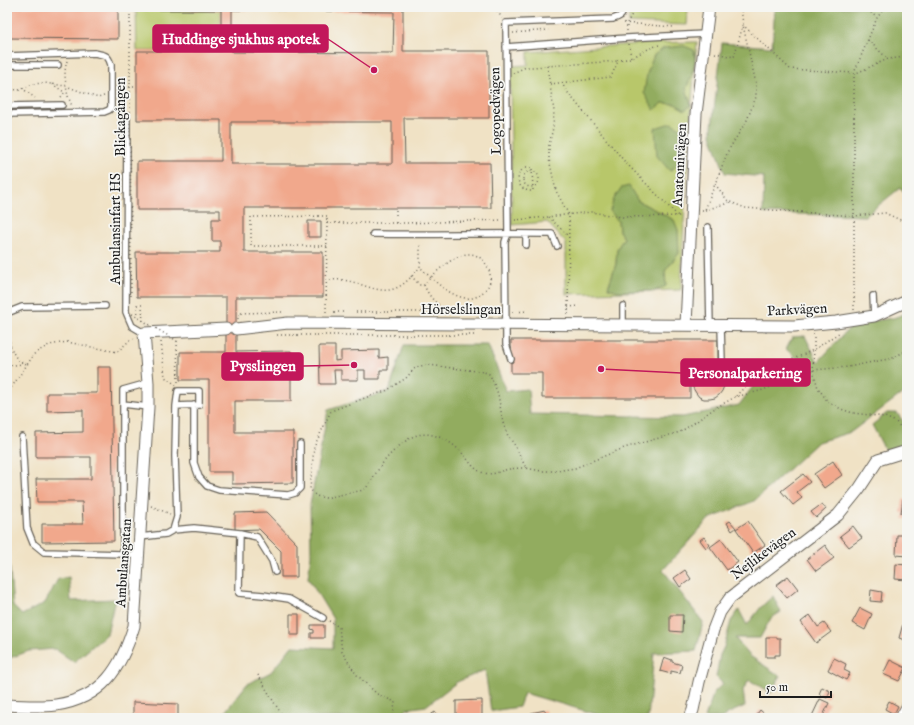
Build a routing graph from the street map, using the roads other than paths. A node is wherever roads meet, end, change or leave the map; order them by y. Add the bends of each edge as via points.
1 (623, 7) edge
2 (708, 7) edge
3 (706, 34) junction
4 (506, 47) junction
5 (7, 56) edge
6 (7, 64) edge
7 (58, 65) dead end
8 (62, 105) dead end
9 (7, 106) edge
10 (7, 114) edge
11 (127, 118) dead end
12 (708, 227) dead end
13 (373, 234) dead end
14 (508, 234) junction
15 (526, 234) junction
16 (526, 245) dead end
17 (557, 246) dead end
18 (873, 296) dead end
19 (907, 301) edge
20 (105, 306) dead end
21 (623, 306) dead end
22 (7, 313) edge
23 (874, 316) junction
24 (506, 324) junction
25 (623, 325) junction
26 (686, 325) junction
27 (715, 326) junction
28 (144, 333) junction
29 (511, 358) dead end
30 (722, 362) dead end
31 (148, 383) junction
32 (122, 404) junction
33 (194, 405) junction
34 (176, 406) junction
35 (148, 407) junction
36 (22, 436) dead end
37 (300, 444) dead end
38 (907, 451) edge
39 (173, 530) junction
40 (240, 533) junction
41 (140, 537) junction
42 (123, 554) junction
43 (139, 556) junction
44 (275, 572) dead end
45 (323, 618) road end
46 (7, 705) edge
47 (907, 707) edge
48 (690, 718) edge
49 (901, 718) edge

1 - 4 lane, Logopedvägen via 623,13 613,19 506,23
2 - 3 street, Anatomivägen
3 - 4 lane
3 - 26 street, Anatomivägen via 696,114
4 - 14 lane, Logopedvägen
5 - 10 lane via 94,53 105,55 110,59 111,65 109,110
6 - 7 lane
8 - 9 lane
11 - 28 lane, Ambulansinfart HS via 126,312 132,326
12 - 27 lane
13 - 14 lane
14 - 15 lane
14 - 24 lane, Logopedvägen via 505,242
15 - 16 lane
15 - 17 lane via 552,234
18 - 23 lane
19 - 23 street, Parkvägen
20 - 22 lane via 22,307
21 - 25 lane
23 - 27 street, Parkvägen via 794,326
24 - 25 street, Hörselslingan
24 - 28 street, Hörselslingan via 288,323 231,329
24 - 29 lane, Logopedvägen via 506,344
25 - 26 street, Hörselslingan
26 - 27 street, Parkvägen
27 - 30 lane
28 - 31 street, Ambulansgatan
31 - 32 lane via 123,390
31 - 35 street, Ambulansgatan
32 - 35 lane
32 - 42 lane
33 - 34 lane
33 - 34 lane via 199,405 199,391 178,391
33 - 37 lane via 194,463 199,477 207,486 219,490 288,495 295,493 300,488
34 - 39 lane via 177,517
35 - 41 street, Ambulansgatan
36 - 42 lane via 27,528 33,543 44,552
38 - 48 street, Nejlikevägen via 878,460 860,489 838,515 730,598 720,612 713,630
39 - 40 lane via 194,528
39 - 41 lane via 166,534
40 - 44 lane via 257,537 272,561
40 - 45 lane via 239,593 289,599
41 - 43 street, Ambulansgatan
42 - 43 lane
43 - 46 street, Ambulansgatan via 134,626 113,673 102,686 88,696 72,702 55,705
47 - 49 street

